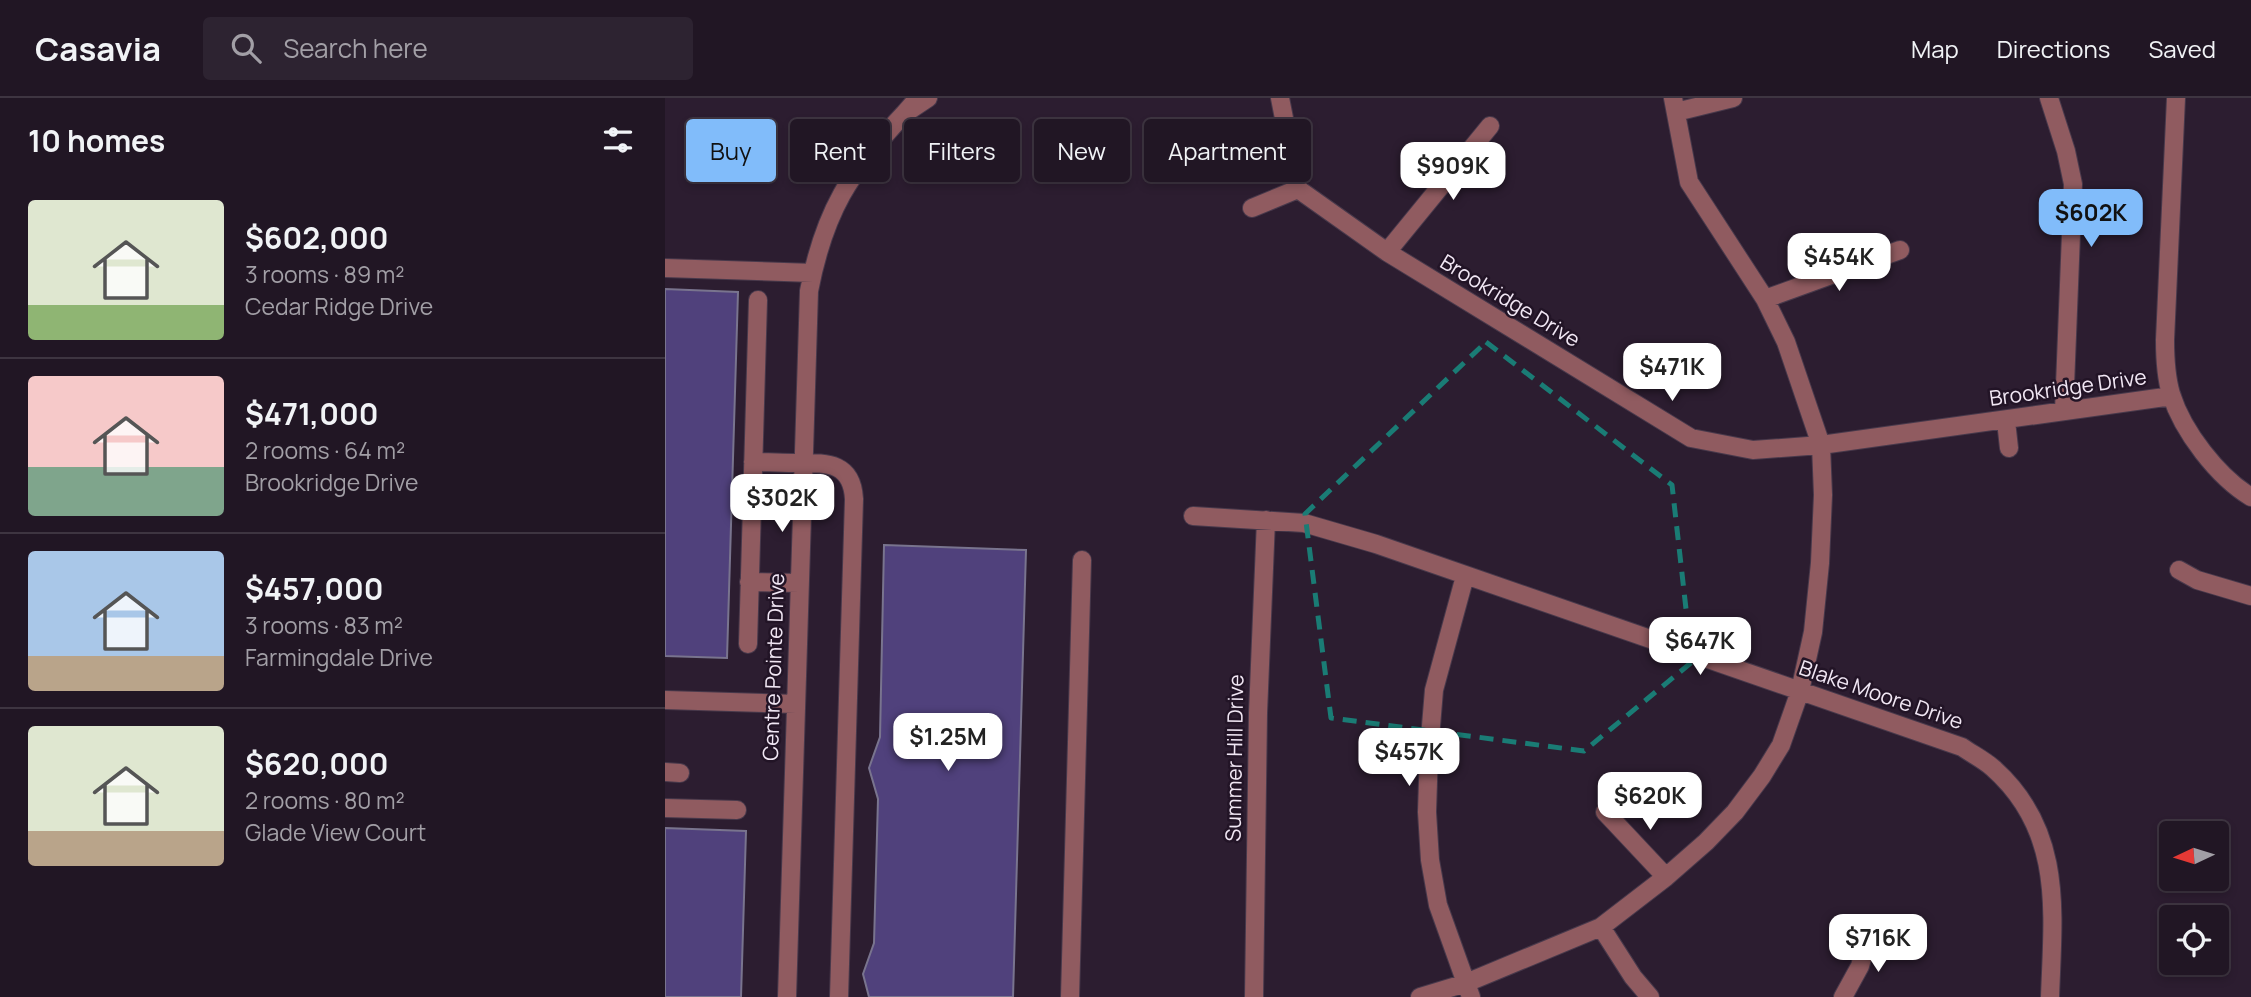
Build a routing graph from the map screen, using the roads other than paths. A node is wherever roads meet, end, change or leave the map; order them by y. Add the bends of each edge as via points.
1 (918, 98) edge
2 (928, 98) edge
3 (1280, 98) edge
4 (1733, 98) edge
5 (2049, 98) edge
6 (2176, 98) edge
7 (1674, 105) edge
8 (904, 114) junction
9 (1490, 126) dead end
10 (1298, 189) junction
11 (1252, 208) dead end
12 (1900, 250) dead end
13 (1387, 252) junction
14 (665, 268) edge
15 (813, 273) junction
16 (1765, 299) junction
17 (758, 300) dead end
18 (2172, 396) junction
19 (2064, 411) junction
20 (2005, 421) junction
21 (1821, 445) junction
22 (2009, 448) dead end
23 (753, 462) junction
24 (803, 463) junction
25 (2251, 498) edge
26 (1193, 516) dead end
27 (1266, 520) junction
28 (1082, 559) dead end
29 (2179, 570) dead end
30 (1465, 576) junction
31 (749, 582) junction
32 (799, 583) junction
33 (2251, 596) edge
34 (748, 644) dead end
35 (1800, 691) junction
36 (665, 700) edge
37 (796, 704) junction
38 (665, 808) edge
39 (737, 810) dead end
40 (1605, 812) dead end
41 (1666, 877) junction
42 (1601, 928) junction
43 (1869, 933) dead end
44 (1468, 990) edge
45 (787, 997) edge
46 (839, 997) edge
47 (1070, 997) edge
48 (1254, 997) edge
49 (1420, 997) edge
50 (1650, 997) edge
51 (1843, 997) edge
52 (2050, 997) edge

1 - 8 street, Centre Pointe Drive
2 - 8 street, Centre Pointe Drive
3 - 10 street
4 - 7 street
5 - 19 street via 2073,184
6 - 18 street via 2165,340
7 - 16 street via 1689,182
8 - 15 street, Centre Pointe Drive via 845,186 823,234
9 - 13 street
10 - 11 street
10 - 13 street, Brookridge Drive
12 - 16 street
13 - 21 street, Brookridge Drive via 1692,438 1753,450
14 - 15 street
15 - 24 street, Centre Pointe Drive
16 - 21 street via 1786,342
17 - 23 street
18 - 19 street, Brookridge Drive
18 - 25 street via 2207,458
19 - 20 street, Brookridge Drive
20 - 21 street, Brookridge Drive
20 - 22 street
21 - 35 street via 1820,563 1813,632
23 - 24 street
23 - 31 street
24 - 32 street, Centre Pointe Drive
24 - 46 street via 839,468 850,478 854,492
26 - 27 street, Blake Moore Drive
27 - 30 street, Blake Moore Drive via 1304,523 1340,533
27 - 48 street, Summer Hill Drive
28 - 47 street
29 - 33 street
30 - 35 street, Blake Moore Drive
30 - 44 street via 1434,691 1427,812 1438,905
31 - 32 street
31 - 34 street
32 - 37 street, Centre Pointe Drive
35 - 41 street via 1781,745 1762,776 1735,812
35 - 52 street, Blake Moore Drive via 1962,747 1992,767 2018,794 2047,854 2054,898
36 - 37 street
37 - 45 street, Centre Pointe Drive
38 - 39 street
40 - 41 street
41 - 42 street
42 - 44 street
42 - 50 street
43 - 51 street via 1860,966
44 - 49 street

